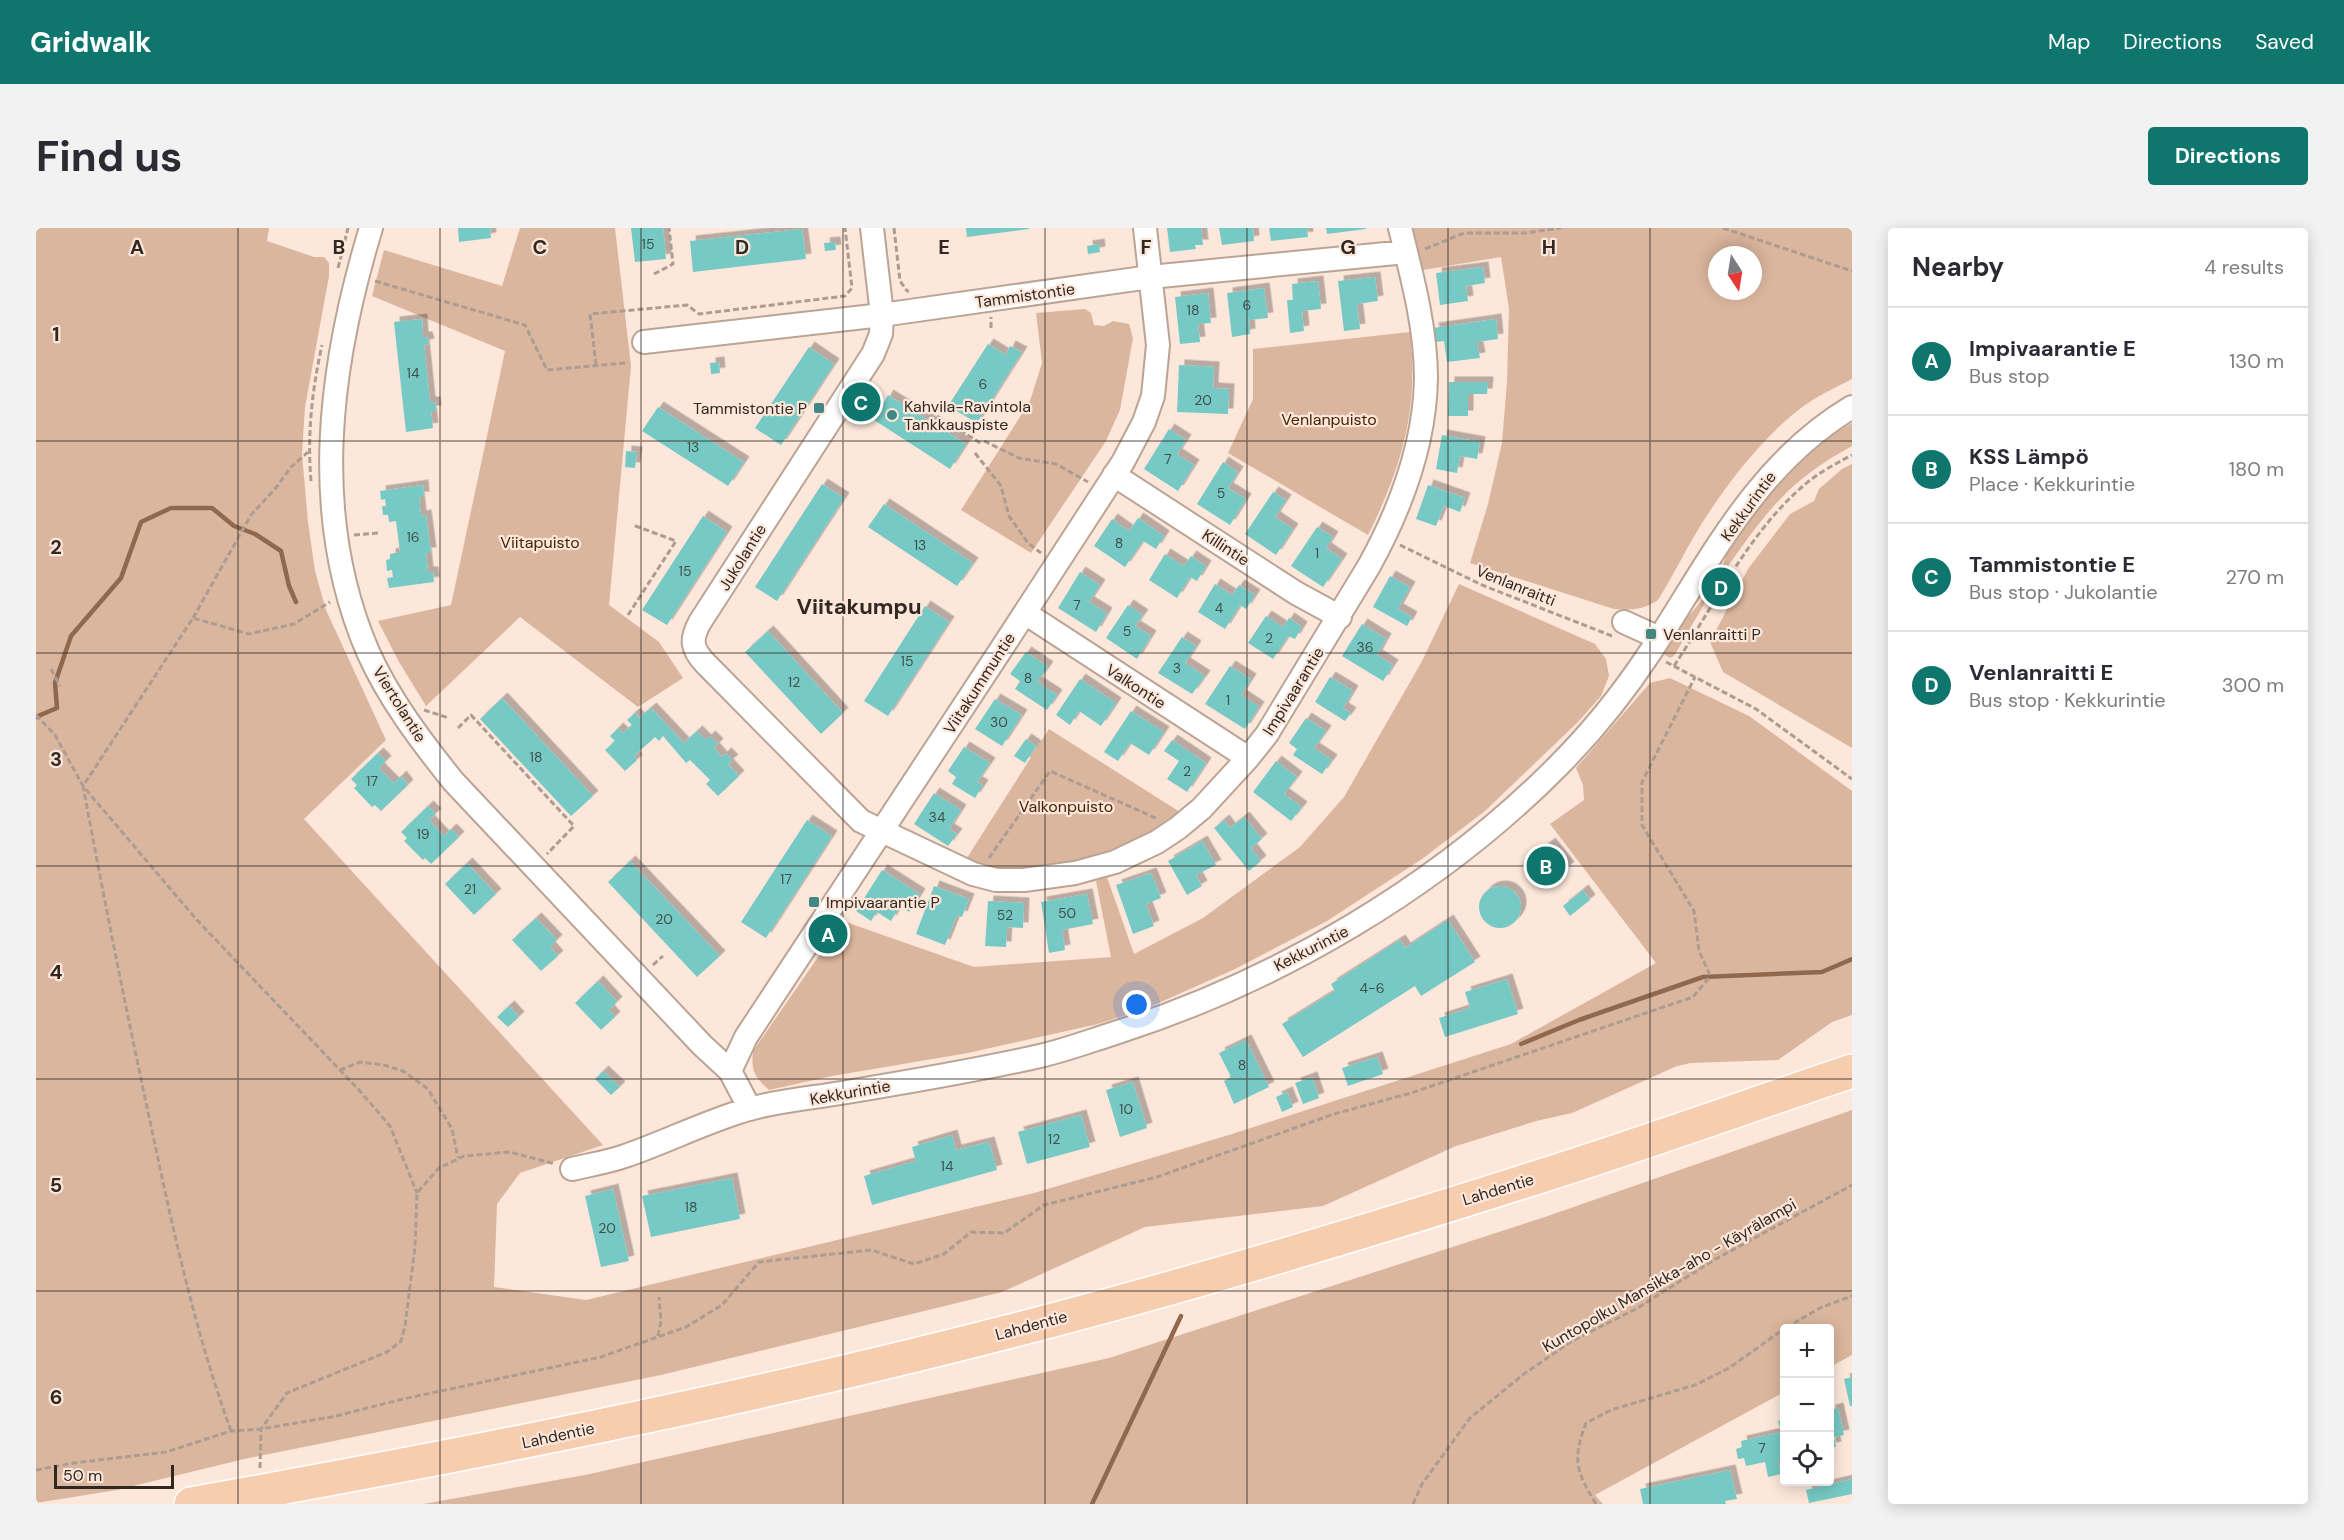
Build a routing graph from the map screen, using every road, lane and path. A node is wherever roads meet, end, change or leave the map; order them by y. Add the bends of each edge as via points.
1 (348, 228) edge
2 (371, 228) edge
3 (669, 228) edge
4 (845, 228) edge
5 (872, 228) edge
6 (894, 228) edge
7 (1145, 228) edge
8 (1400, 228) edge
9 (1561, 228) edge
10 (1723, 228) edge
11 (1406, 252) junction
12 (1852, 271) edge
13 (337, 272) dead end
14 (654, 274) dead end
15 (1150, 277) junction
16 (371, 280) dead end
17 (900, 281) dead end
18 (882, 315) junction
19 (323, 340) dead end
20 (644, 342) dead end
21 (625, 363) dead end
22 (596, 366) junction
23 (1852, 407) edge
24 (937, 416) dead end
25 (308, 452) junction
26 (975, 453) dead end
27 (1852, 454) edge
28 (1104, 476) junction
29 (312, 484) dead end
30 (633, 525) dead end
31 (378, 533) dead end
32 (349, 536) dead end
33 (1385, 537) junction
34 (1048, 545) dead end
35 (334, 609) dead end
36 (1025, 613) junction
37 (628, 615) dead end
38 (1340, 617) junction
39 (193, 618) junction
40 (1619, 630) joint
41 (1659, 638) junction
42 (51, 669) dead end
43 (1695, 677) junction
44 (60, 686) dead end
45 (36, 716) edge
46 (449, 718) dead end
47 (425, 720) dead end
48 (458, 728) dead end
49 (1248, 758) junction
50 (1852, 779) edge
51 (83, 786) junction
52 (1178, 828) junction
53 (881, 832) junction
54 (543, 857) dead end
55 (973, 874) junction
56 (663, 956) dead end
57 (648, 970) dead end
58 (340, 1070) junction
59 (730, 1071) junction
60 (1852, 1071) edge
61 (750, 1109) junction
62 (458, 1158) junction
63 (572, 1169) joint
64 (1852, 1185) edge
65 (417, 1193) junction
66 (1852, 1296) edge
67 (659, 1297) dead end
68 (1793, 1324) edge
69 (1780, 1333) edge
70 (658, 1336) junction
71 (261, 1429) junction
72 (231, 1431) junction
73 (36, 1470) edge
74 (260, 1473) dead end
75 (191, 1504) edge
76 (1413, 1504) edge
77 (1596, 1504) edge

1 - 13 path
2 - 59 street, Viertolantie via 356,276 335,382 330,489 338,550 351,604 369,653 390,694 453,781
3 - 14 path via 673,264
4 - 22 path via 852,288 844,296 699,314 687,305 590,314
5 - 18 street, Jukolantie
6 - 17 path
7 - 15 street, Viitakummuntie
8 - 11 street, Impivaarantie
9 - 11 path via 1525,233 1464,233 1430,248
10 - 12 path
11 - 15 street, Tammistontie
11 - 33 street, Impivaarantie via 1421,327 1425,401 1406,485
15 - 18 street, Tammistontie
15 - 28 street, Viitakummuntie via 1158,345 1153,396 1144,422
16 - 22 path via 525,325 548,370
18 - 20 street, Tammistontie
18 - 53 street, Jukolantie via 881,334 873,354 700,622 692,642 705,663 861,821
19 - 25 path via 312,397
21 - 22 path
23 - 41 street, Kekkurintie via 1808,437 1750,497
24 - 28 path via 1019,458 1056,464 1089,483
25 - 29 path
25 - 39 path via 251,515
26 - 34 path via 1001,486 1009,516 1028,543 1042,554
27 - 43 path via 1808,482 1779,509 1721,587 1674,666
28 - 36 street, Viitakummuntie
28 - 38 street, Killintie
30 - 37 path via 676,541
31 - 32 path
33 - 38 street, Impivaarantie
33 - 40 path, Venlanraitti via 1482,585
35 - 39 path via 332,601 294,624 249,634
36 - 49 street, Valkontie
36 - 53 street, Viitakummuntie
38 - 49 street, Impivaarantie
39 - 51 path
40 - 41 street
41 - 61 street, Kekkurintie via 1584,740 1482,834 1360,922 1233,988 1149,1022 1055,1052 968,1072
42 - 44 path
43 - 50 path via 1756,710
43 - 70 path via 1642,782 1642,825 1694,910 1708,979 1693,997 1411,1093 1334,1114 1157,1177 1044,1205 1004,1233 971,1232 944,1254 914,1264 871,1250 759,1262 722,1305 686,1327
45 - 51 path via 55,735
46 - 47 path via 419,709
48 - 54 path via 471,716 574,826
49 - 52 street, Impivaarantie
51 - 58 path via 196,919
51 - 72 path via 176,1247
52 - 55 street, Impivaarantie via 1126,857 1075,873 1024,880 996,880
52 - 55 path via 1050,771 987,861
53 - 55 street, Impivaarantie
53 - 59 street, Viitakummuntie via 746,1037
56 - 57 path
58 - 62 path via 360,1062 384,1065 403,1071 428,1089 452,1128
58 - 65 path via 390,1126
59 - 61 street
60 - 75 highway, Lahdentie via 1544,1175 1015,1330 872,1366 526,1442
61 - 63 street, Kekkurintie via 621,1158
62 - 63 path via 510,1152
62 - 65 path via 439,1168
64 - 76 path, Kuntopolku Mansikka-aho - Käyrälampi via 1714,1260 1636,1309 1572,1341 1524,1374 1470,1418
65 - 71 path via 415,1247 401,1341 387,1352 287,1392
66 - 68 path
67 - 70 path
69 - 77 path via 1730,1368 1695,1385 1611,1410 1586,1423 1577,1447 1579,1476
70 - 71 path via 601,1357
71 - 72 path
71 - 74 path
72 - 73 path via 166,1452

